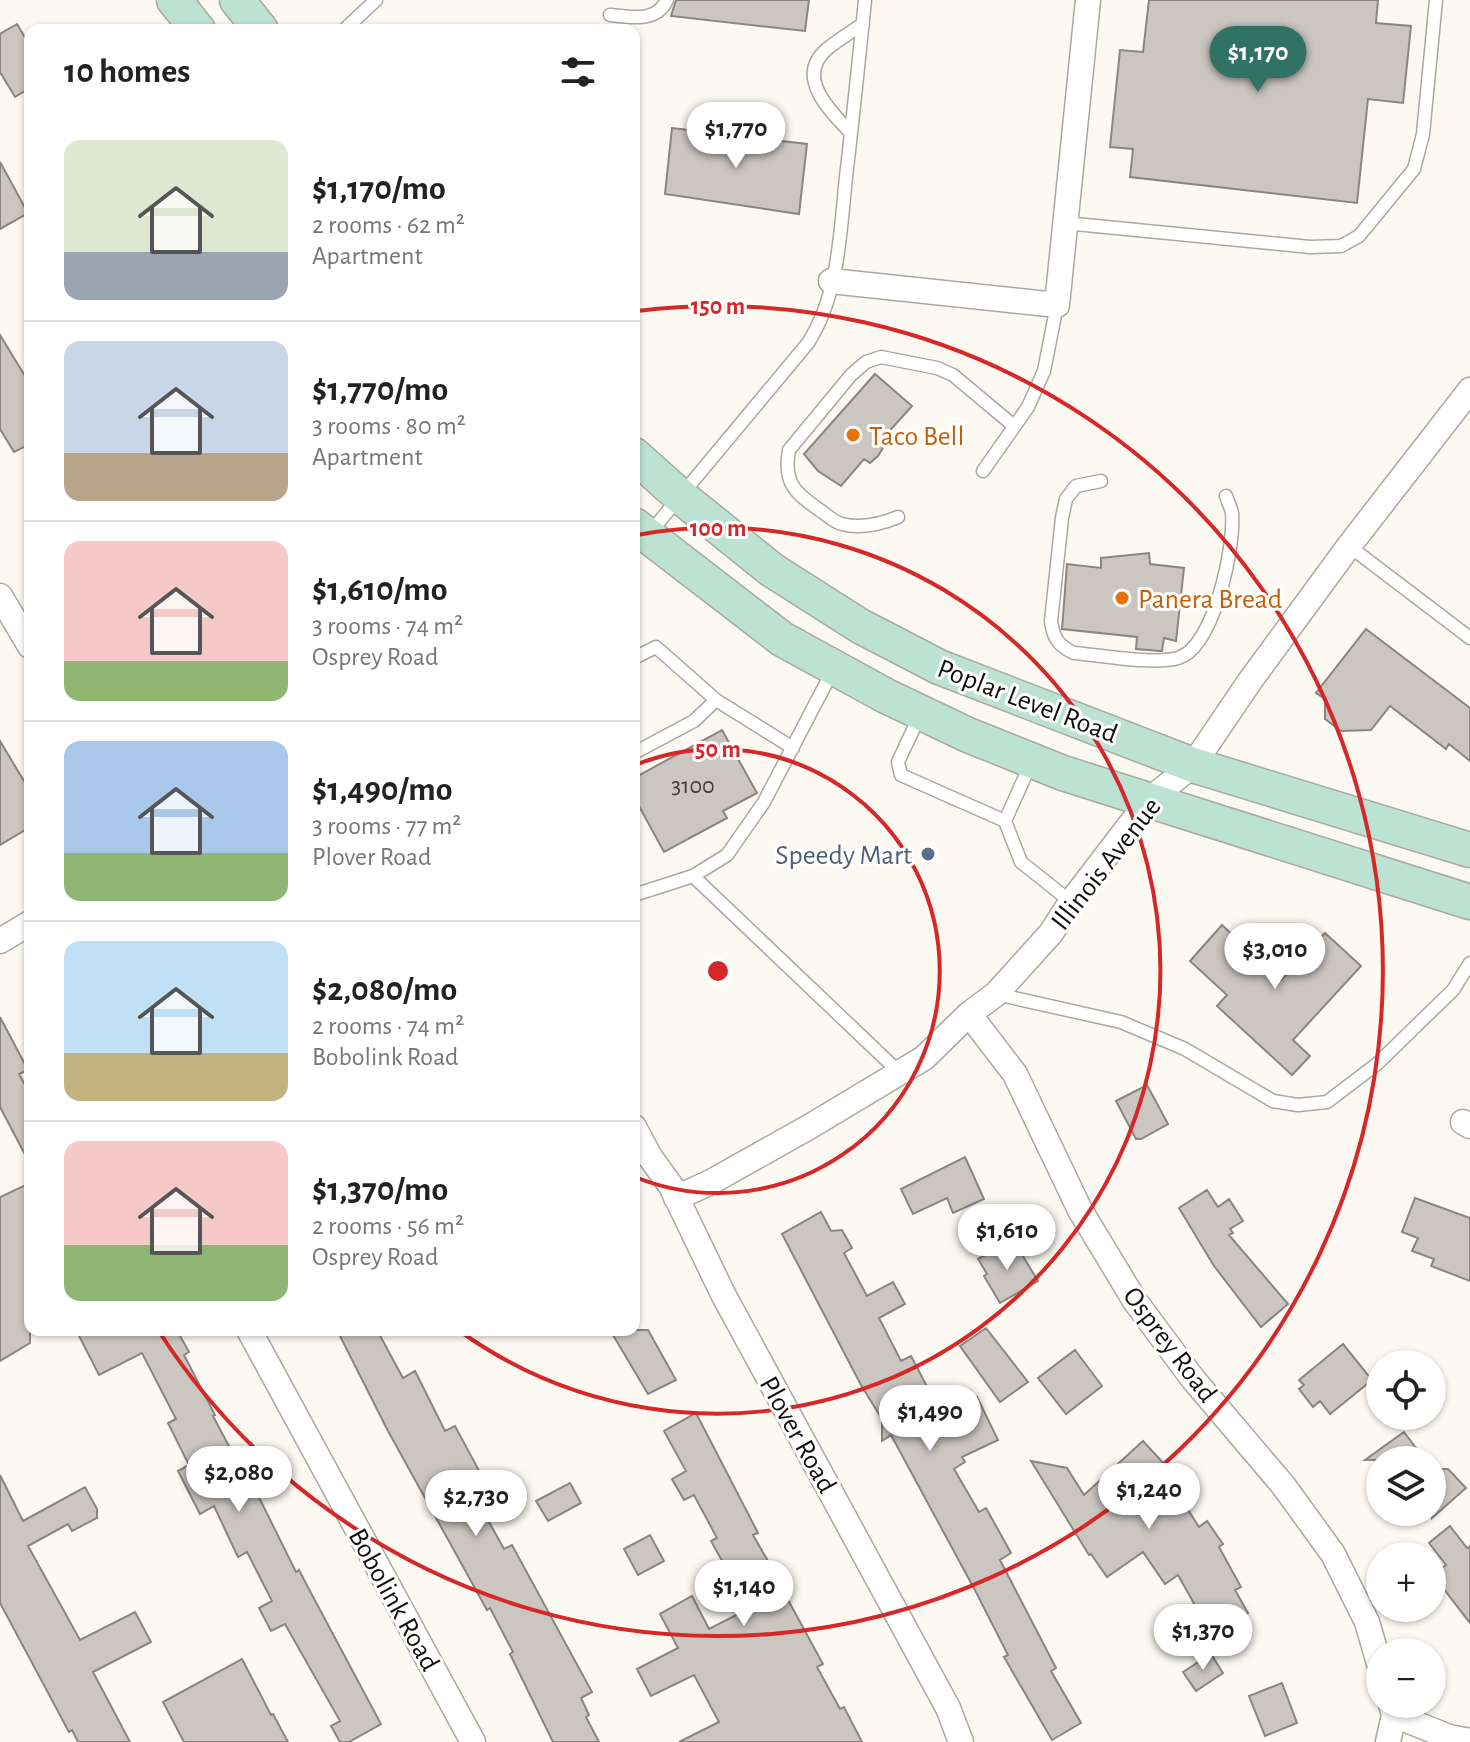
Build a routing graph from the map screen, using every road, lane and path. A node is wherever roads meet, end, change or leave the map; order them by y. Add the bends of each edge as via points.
1 (174, 0) edge
2 (237, 0) edge
3 (376, 0) edge
4 (667, 0) edge
5 (865, 0) edge
6 (1088, 0) edge
7 (1436, 0) edge
8 (610, 15) dead end
9 (193, 24) edge
10 (256, 24) edge
11 (350, 24) edge
12 (863, 24) junction
13 (851, 133) junction
14 (1065, 223) junction
15 (831, 281) junction
16 (1057, 305) junction
17 (1470, 390) edge
18 (1014, 426) junction
19 (640, 460) edge
20 (983, 471) dead end
21 (1101, 481) dead end
22 (680, 496) junction
23 (1226, 496) dead end
24 (898, 517) dead end
25 (640, 535) edge
26 (640, 538) edge
27 (1349, 546) junction
28 (0, 596) edge
29 (24, 636) edge
30 (1470, 638) edge
31 (640, 655) edge
32 (834, 667) junction
33 (716, 700) junction
34 (921, 712) junction
35 (793, 748) junction
36 (640, 750) edge
37 (1032, 761) junction
38 (1193, 765) junction
39 (1149, 800) junction
40 (1005, 821) junction
41 (1470, 850) edge
42 (693, 876) junction
43 (640, 893) edge
44 (1071, 902) junction
45 (1470, 902) edge
46 (24, 927) edge
47 (0, 941) edge
48 (1470, 963) edge
49 (996, 994) junction
50 (969, 1014) junction
51 (900, 1073) junction
52 (640, 1137) edge
53 (676, 1198) junction
54 (252, 1336) edge
55 (1372, 1638) edge
56 (1391, 1718) edge
57 (1409, 1718) edge
58 (1470, 1741) edge
59 (473, 1742) edge
60 (961, 1742) edge
61 (1388, 1742) edge

1 - 9 main road
2 - 10 main road
3 - 11 lane
4 - 8 lane via 653,15
5 - 12 lane
6 - 14 street
7 - 14 lane via 1423,134 1414,169 1359,236 1341,246 1310,247
12 - 13 lane
12 - 13 lane via 825,50 815,69 817,93
13 - 15 lane
14 - 16 street
15 - 16 street
15 - 22 lane via 825,310 808,343
16 - 18 lane via 1044,371
17 - 27 street, Illinois Avenue
18 - 20 lane
18 - 24 lane via 953,375 937,368 881,357 866,362 789,450 788,479 800,496 840,524 880,524
19 - 22 main road, Poplar Level Road
21 - 23 lane via 1076,486 1062,518 1052,634 1074,653 1165,661 1182,658 1196,644 1225,575 1232,511
22 - 25 lane
22 - 38 main road, Poplar Level Road via 772,570 873,633 939,667
26 - 32 main road, Poplar Level Road via 782,639
27 - 30 lane
27 - 38 street, Illinois Avenue
28 - 29 street
31 - 33 lane via 656,647
32 - 34 main road, Poplar Level Road
32 - 35 lane
33 - 35 lane
33 - 36 lane via 694,721
34 - 37 main road, Poplar Level Road
34 - 40 lane via 898,762 901,775
35 - 42 lane via 727,855
37 - 39 main road, Poplar Level Road
37 - 40 lane
38 - 39 street, Illinois Avenue
38 - 41 main road, Poplar Level Road
39 - 44 street, Illinois Avenue
39 - 45 main road, Poplar Level Road
40 - 44 lane via 1021,862
42 - 43 lane
42 - 51 lane
44 - 49 street, Illinois Avenue via 1051,933
46 - 47 street
48 - 49 lane via 1453,990 1377,1064 1327,1102 1298,1105 1273,1101 1185,1049 1121,1022
49 - 50 street, Illinois Avenue
50 - 51 street, Illinois Avenue via 924,1058
50 - 55 street, Osprey Road via 1015,1074 1080,1210 1135,1301 1333,1554
51 - 53 street, Illinois Avenue
52 - 53 street, Plover Road
53 - 60 street, Plover Road via 948,1708
54 - 59 street, Bobolink Road
56 - 61 street
57 - 58 street

